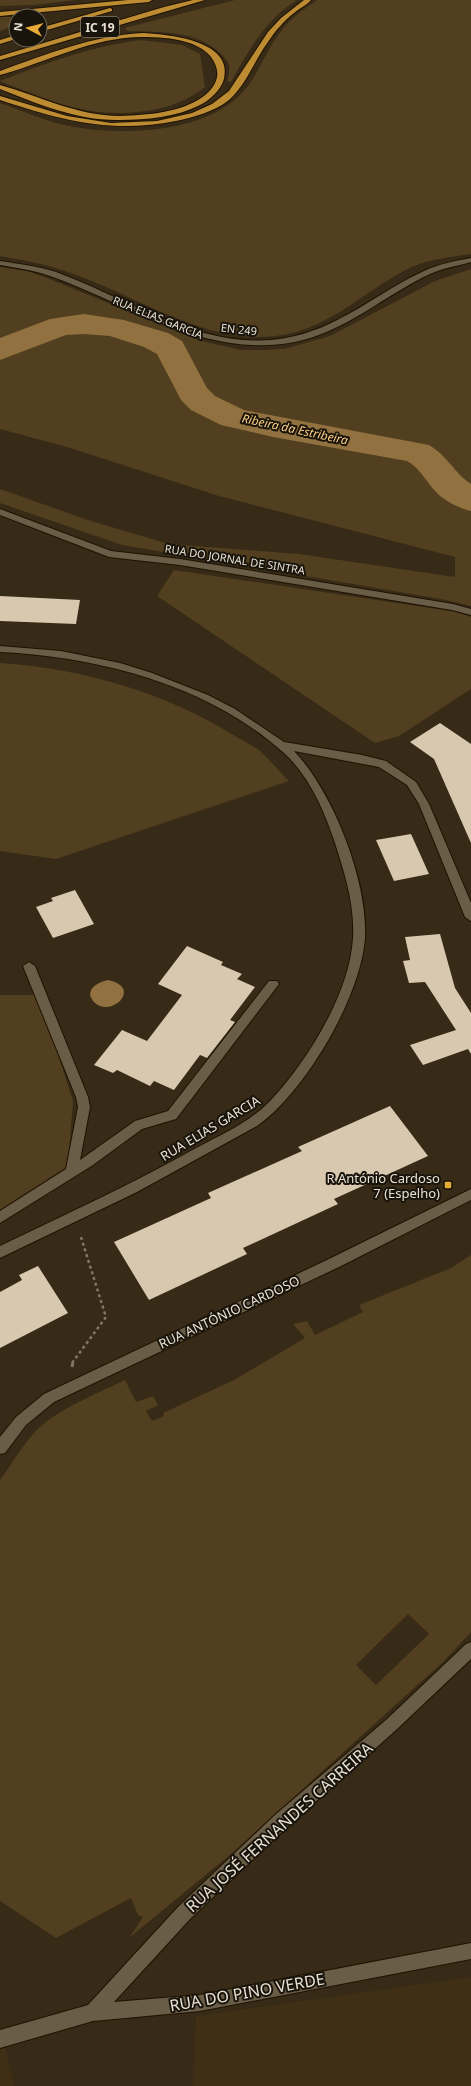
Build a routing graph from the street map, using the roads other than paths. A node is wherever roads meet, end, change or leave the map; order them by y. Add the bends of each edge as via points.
1 (150, 0) edge
2 (202, 0) edge
3 (308, 0) edge
4 (0, 14) edge
5 (48, 28) edge
6 (0, 58) edge
7 (0, 73) edge
8 (0, 87) edge
9 (0, 98) edge
10 (471, 260) edge
11 (0, 263) edge
12 (0, 512) edge
13 (471, 612) edge
14 (0, 649) edge
15 (281, 745) junction
16 (471, 917) edge
17 (29, 966) dead end
18 (273, 984) dead end
19 (72, 1172) junction
20 (471, 1194) edge
21 (0, 1218) edge
22 (0, 1252) edge
23 (0, 1448) edge
24 (471, 1649) edge
25 (471, 1951) edge
26 (93, 2012) junction
27 (0, 2039) edge

1 - 4 highway
1 - 5 highway, IC 19
2 - 6 highway, IC 19 via 166,8
3 - 9 highway via 278,24 264,41 232,93 194,115 144,125 104,125 64,118
7 - 8 highway via 88,42 148,35 171,37 198,44 219,59 221,75 214,91 196,104 165,113 126,117 77,113
10 - 11 street, RUA ELIAS GARCIA / EN 249 via 423,274 347,319 316,333 267,344 236,343 201,336 53,274
12 - 13 street, RUA DO JORNAL DE SINTRA via 109,554 180,562
14 - 15 street, RUA ELIAS GARCIA via 60,654 148,674 223,706
15 - 16 street via 382,764 411,782 424,804
15 - 22 street, RUA ELIAS GARCIA via 302,765 332,818 355,894 359,933 355,958 341,1004 319,1046 299,1077 272,1108 247,1125 187,1160
17 - 19 street via 82,1097 84,1107
18 - 19 street via 172,1115 139,1125
19 - 21 street
20 - 23 street, RUA ANTÓNIO CARDOSO via 334,1263 49,1398 22,1421
24 - 26 street, RUA JOSÉ FERNANDES CARREIRA via 184,1913
25 - 26 street, RUA DO PINO VERDE via 200,2003
26 - 27 street, RUA DO PINO VERDE

